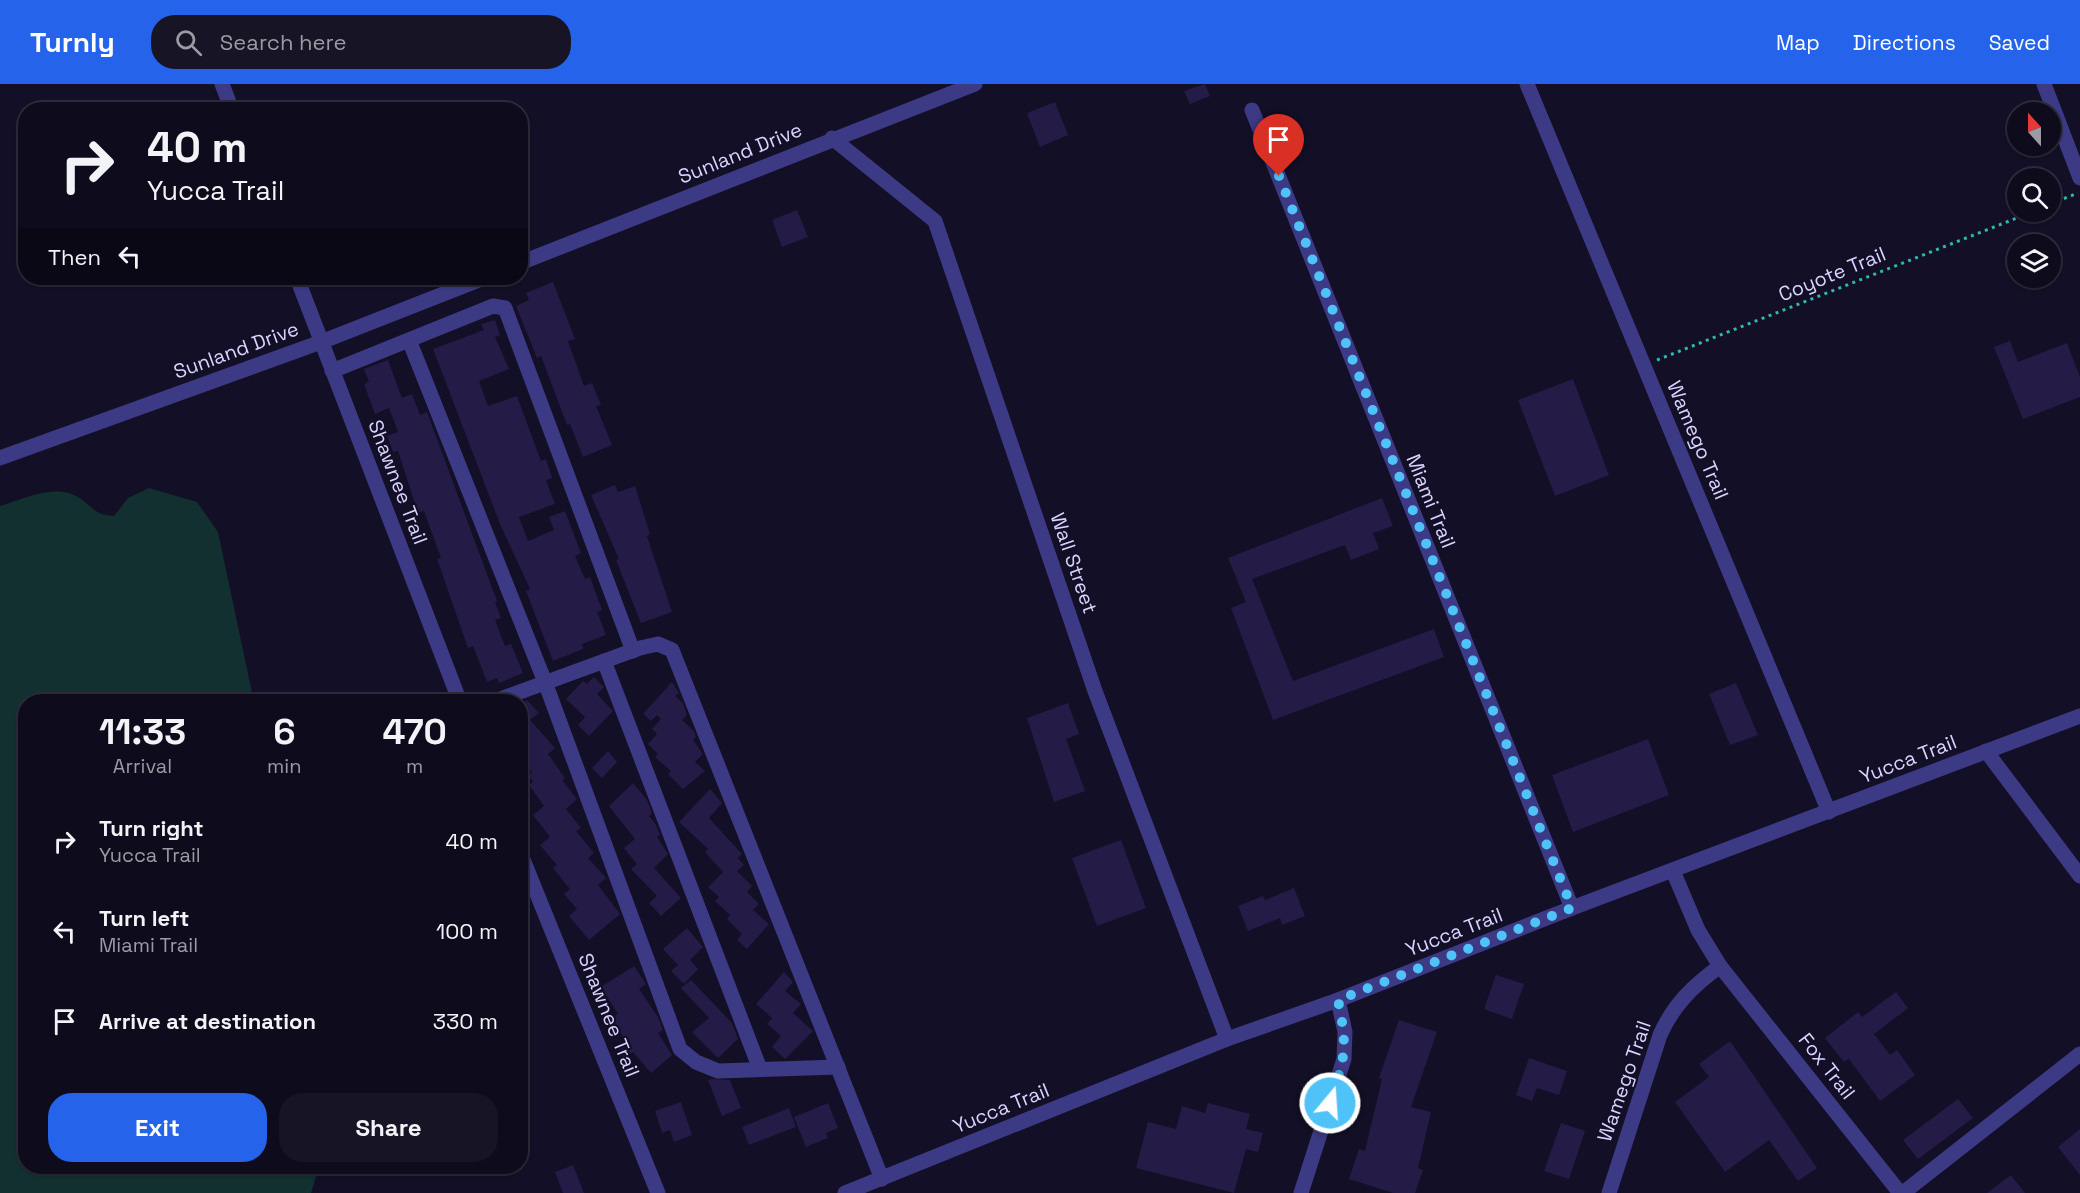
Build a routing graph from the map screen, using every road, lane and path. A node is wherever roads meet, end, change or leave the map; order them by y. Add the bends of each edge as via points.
1 (222, 84) edge
2 (975, 84) edge
3 (1527, 84) edge
4 (2044, 84) edge
5 (229, 102) edge
6 (1252, 110) dead end
7 (832, 138) junction
8 (2080, 177) edge
9 (2080, 192) edge
10 (2061, 200) edge
11 (2007, 222) edge
12 (528, 260) edge
13 (300, 285) edge
14 (466, 285) edge
15 (409, 340) junction
16 (321, 342) junction
17 (1644, 365) junction
18 (332, 371) junction
19 (0, 458) edge
20 (633, 651) junction
21 (604, 661) junction
22 (545, 682) junction
23 (457, 694) edge
24 (513, 694) edge
25 (2080, 716) edge
26 (1986, 751) junction
27 (1829, 812) junction
28 (1672, 871) junction
29 (528, 872) edge
30 (2080, 876) edge
31 (1572, 908) junction
32 (1720, 966) junction
33 (1338, 1000) junction
34 (1227, 1039) junction
35 (2080, 1053) edge
36 (838, 1067) junction
37 (760, 1069) junction
38 (882, 1179) junction
39 (658, 1193) edge
40 (845, 1193) edge
41 (1301, 1193) edge
42 (1609, 1193) edge
43 (1902, 1193) edge

1 - 5 street
2 - 7 street, Sunland Drive
3 - 17 street, Wamego Trail
4 - 8 street
6 - 31 street, Miami Trail
7 - 12 street, Sunland Drive
7 - 34 street, Wall Street via 935,221 1095,691
9 - 10 path
11 - 17 path, Coyote Trail
13 - 16 street, Shawnee Trail
14 - 16 street, Sunland Drive
15 - 18 street
15 - 20 street via 494,306 505,308
15 - 22 street
16 - 18 street, Shawnee Trail
16 - 19 street, Sunland Drive
17 - 27 street, Wamego Trail
18 - 23 street, Shawnee Trail
20 - 21 street
20 - 36 street via 658,644 672,651
21 - 22 street
21 - 37 street
22 - 24 street
22 - 37 street via 680,1049 696,1062 718,1071
25 - 26 street, Yucca Trail
26 - 27 street, Yucca Trail
26 - 30 street
27 - 28 street, Yucca Trail
28 - 31 street, Yucca Trail
28 - 32 street via 1698,930
29 - 39 street, Shawnee Trail
31 - 33 street, Yucca Trail
32 - 42 street, Wamego Trail via 1671,1011
32 - 43 street, Fox Trail
33 - 34 street, Yucca Trail
33 - 41 street via 1345,1032 1344,1059
34 - 38 street, Yucca Trail
35 - 43 street
36 - 37 street
36 - 38 street
38 - 40 street, Yucca Trail

